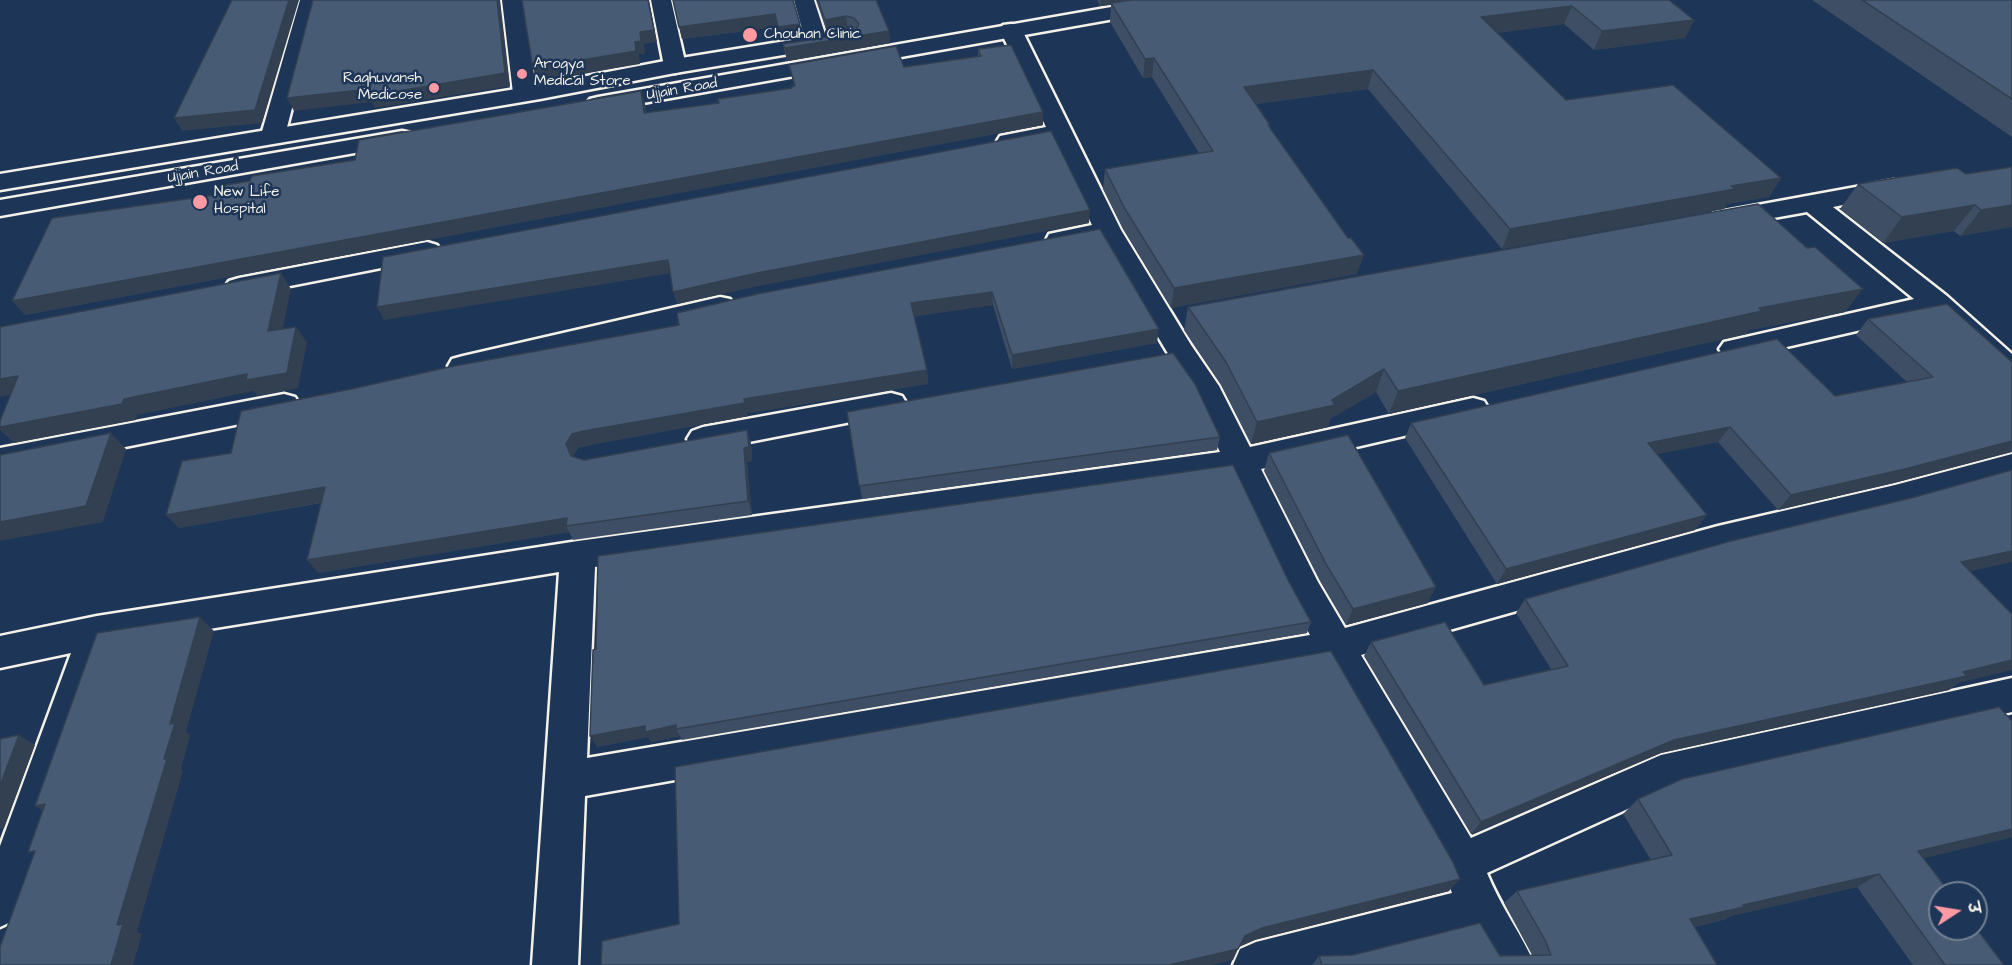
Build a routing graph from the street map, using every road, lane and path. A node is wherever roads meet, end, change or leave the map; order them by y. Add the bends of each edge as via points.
1 (310, 0) edge
2 (512, 0) edge
3 (661, 0) edge
4 (804, 0) edge
5 (1073, 0) edge
6 (1187, 0) edge
7 (1011, 30) junction
8 (817, 43) junction
9 (675, 66) junction
10 (525, 93) junction
11 (573, 109) edge
12 (1060, 132) junction
13 (273, 135) junction
14 (421, 135) edge
15 (989, 145) edge
16 (0, 182) edge
17 (1917, 184) edge
18 (1812, 203) junction
19 (0, 208) edge
20 (1694, 224) edge
21 (1108, 230) junction
22 (1027, 246) edge
23 (447, 247) edge
24 (212, 292) edge
25 (749, 300) edge
26 (1937, 303) junction
27 (1705, 356) edge
28 (2012, 371) edge
29 (434, 373) edge
30 (920, 399) edge
31 (306, 401) edge
32 (1496, 403) edge
33 (672, 444) edge
34 (0, 460) edge
35 (1241, 461) junction
36 (2012, 466) edge
37 (578, 555) junction
38 (97, 632) junction
39 (1337, 646) junction
40 (0, 652) edge
41 (2012, 695) edge
42 (565, 781) junction
43 (1462, 863) junction
44 (4, 881) edge
45 (1479, 908) junction
46 (555, 965) edge
47 (1256, 965) edge
48 (1512, 965) edge

1 - 13 street
2 - 10 street
3 - 9 street
4 - 8 street
5 - 8 street, Ujjain Road
6 - 7 street, Ujjain Road
7 - 11 street, Ujjain Road
7 - 12 street
8 - 9 street, Ujjain Road
9 - 10 street, Ujjain Road
10 - 13 street, Ujjain Road
12 - 15 street
12 - 21 street
13 - 16 street, Ujjain Road
14 - 19 street, Ujjain Road
17 - 18 street
18 - 20 street
18 - 26 street
21 - 22 street
21 - 35 street via 1175,318 1168,354 1208,394
23 - 24 street
25 - 29 street
26 - 27 street
26 - 28 street
30 - 33 street
31 - 34 street
32 - 35 street
35 - 37 street
35 - 39 street via 1305,593
36 - 39 street via 1718,540
37 - 38 street
37 - 42 street
38 - 40 street
38 - 44 street
39 - 42 street
39 - 43 street
41 - 43 street via 1661,774
42 - 46 street
43 - 45 street
45 - 47 street
45 - 48 street

